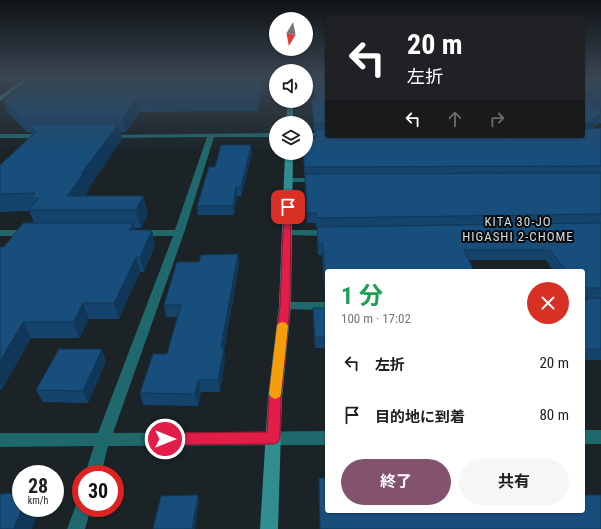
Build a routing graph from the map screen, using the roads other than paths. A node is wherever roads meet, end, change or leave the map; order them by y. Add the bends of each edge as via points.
1 (269, 135) edge
2 (313, 135) edge
3 (325, 135) edge
4 (0, 136) edge
5 (55, 136) edge
6 (102, 136) edge
7 (211, 136) junction
8 (289, 160) edge
9 (288, 180) junction
10 (325, 180) edge
11 (335, 232) edge
12 (0, 233) edge
13 (39, 233) edge
14 (132, 233) edge
15 (179, 233) junction
16 (287, 233) junction
17 (285, 306) junction
18 (325, 306) edge
19 (585, 437) edge
20 (601, 437) edge
21 (274, 438) junction
22 (325, 438) edge
23 (103, 439) junction
24 (0, 440) edge
25 (96, 465) edge
26 (79, 517) edge
27 (76, 529) edge
28 (269, 529) edge

1 - 7 street
2 - 3 street
4 - 5 street
6 - 7 street
7 - 15 street
8 - 9 street
9 - 10 street
9 - 16 street
11 - 16 street
12 - 13 street
14 - 15 street
15 - 23 street
16 - 17 street
17 - 18 street
17 - 21 street via 275,398
19 - 20 street
21 - 22 street
21 - 23 street
21 - 28 street
23 - 24 street
23 - 25 street
26 - 27 street

